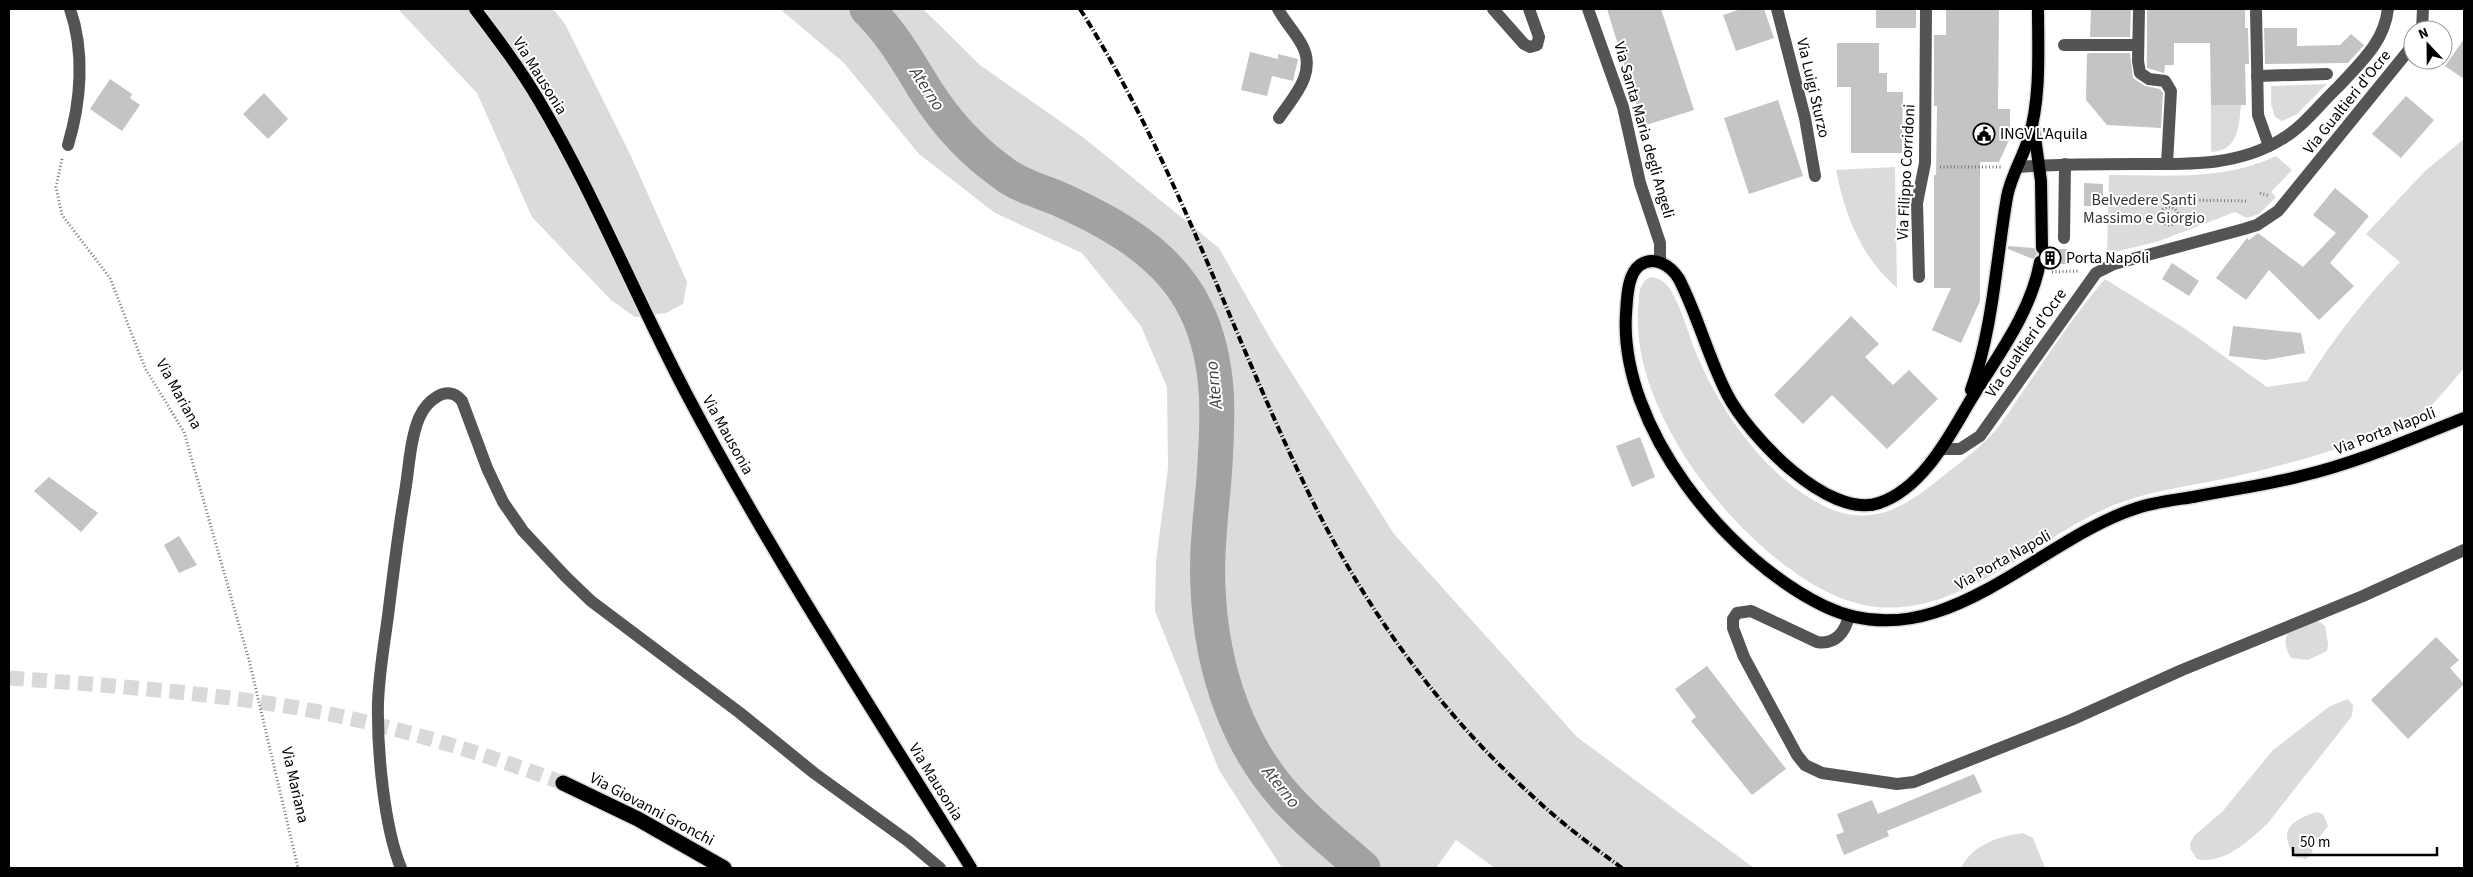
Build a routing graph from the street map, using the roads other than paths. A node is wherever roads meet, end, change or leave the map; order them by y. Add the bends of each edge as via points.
1 (70, 9) edge
2 (474, 9) edge
3 (1278, 9) edge
4 (1493, 9) edge
5 (1529, 9) edge
6 (1588, 9) edge
7 (1777, 9) edge
8 (1926, 9) edge
9 (2038, 9) edge
10 (2139, 9) edge
11 (2256, 9) edge
12 (2388, 9) edge
13 (2064, 45) dead end
14 (2138, 45) junction
15 (2403, 58) edge
16 (2326, 74) dead end
17 (2257, 76) junction
18 (1279, 118) dead end
19 (2033, 120) junction
20 (68, 145) road end
21 (2269, 146) junction
22 (2066, 164) junction
23 (2167, 164) junction
24 (2039, 165) junction
25 (2017, 167) junction
26 (1815, 176) dead end
27 (2064, 238) dead end
28 (2042, 248) dead end
29 (1660, 262) junction
30 (2039, 267) road end
31 (1919, 277) dead end
32 (1962, 414) junction
33 (2464, 418) edge
34 (1941, 449) junction
35 (2464, 550) edge
36 (1849, 616) junction
37 (563, 784) tunnel mouth
38 (401, 868) edge
39 (724, 868) edge
40 (940, 868) edge
41 (971, 868) edge

1 - 20 street via 77,33 80,68 77,104
2 - 41 main road, Via Mausonia via 538,100 722,460
3 - 18 street via 1302,45 1307,69 1300,87
4 - 5 street via 1530,47 1537,45 1539,39
6 - 29 street, Via Santa Maria degli Angeli via 1624,108 1642,190 1660,243
7 - 26 street, Via Luigi Sturzo via 1805,118
8 - 31 street, Via Filippo Corridoni via 1925,167 1918,204
9 - 19 main road
10 - 14 street
11 - 17 street
12 - 21 street via 2383,32 2371,51 2298,128
13 - 14 street
14 - 23 street via 2140,73 2149,79 2163,80 2171,88
15 - 34 street, Via Gualtieri d'Ocre via 2292,195 2267,219 2244,229 2101,270 2088,282 1980,436 1960,449
16 - 17 street
17 - 21 street via 2258,115
19 - 24 main road
19 - 25 main road
21 - 23 street via 2218,162
22 - 23 street
22 - 24 street
22 - 27 street
24 - 25 street
24 - 28 main road
25 - 32 main road via 2007,198 1981,356
29 - 34 main road via 1679,279 1718,376 1737,412 1761,443 1805,480 1837,498 1862,505 1878,503 1913,480
29 - 36 main road, Via Porta Napoli via 1645,263 1634,272 1628,293 1625,333 1637,392 1663,447 1706,510 1748,552 1803,595
30 - 32 main road via 2016,325
32 - 34 main road
33 - 36 main road, Via Porta Napoli via 2316,473 2155,503 2126,512 2089,529 1979,595 1941,610 1884,620
35 - 36 street via 2039,734 1921,780 1902,784 1822,773 1805,765 1749,667 1733,623 1737,613 1751,611 1820,643 1840,636
37 - 39 highway, Via Giovanni Gronchi via 638,819
38 - 40 street via 388,818 380,744 379,688 400,518 415,431 429,402 436,396 448,394 458,396 462,401 486,468 509,513 577,588

